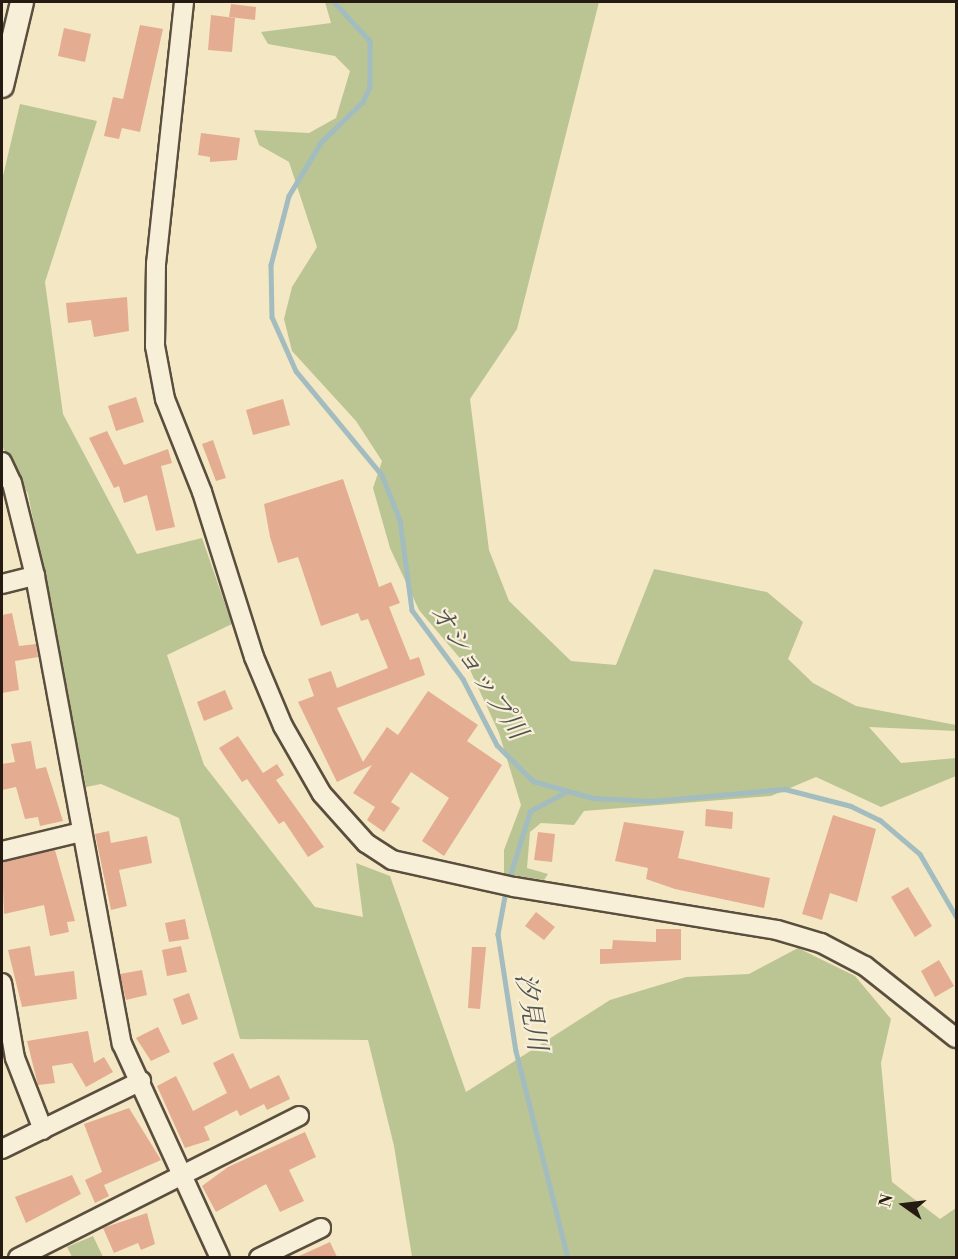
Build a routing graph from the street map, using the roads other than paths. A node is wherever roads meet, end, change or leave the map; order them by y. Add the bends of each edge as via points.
1 (22, 2) edge
2 (184, 2) edge
3 (2, 86) edge
4 (2, 462) edge
5 (35, 576) junction
6 (2, 584) edge
7 (81, 832) junction
8 (2, 851) edge
9 (2, 983) edge
10 (957, 1038) edge
11 (141, 1082) junction
12 (299, 1116) dead end
13 (43, 1130) junction
14 (2, 1149) edge
15 (183, 1178) junction
16 (321, 1228) dead end
17 (18, 1257) edge
18 (220, 1257) edge
19 (259, 1257) edge

1 - 3 street
2 - 10 street via 156,263 155,346 165,399 202,492 254,657 289,736 322,794 350,828 392,860 514,887 777,930 820,943 865,966
4 - 5 street via 12,483
5 - 6 street
5 - 7 street
7 - 8 street
7 - 11 street via 112,1007
9 - 13 street via 15,1058
11 - 13 street
11 - 15 street
12 - 15 street
13 - 14 street
15 - 17 street
15 - 18 street
16 - 19 street

